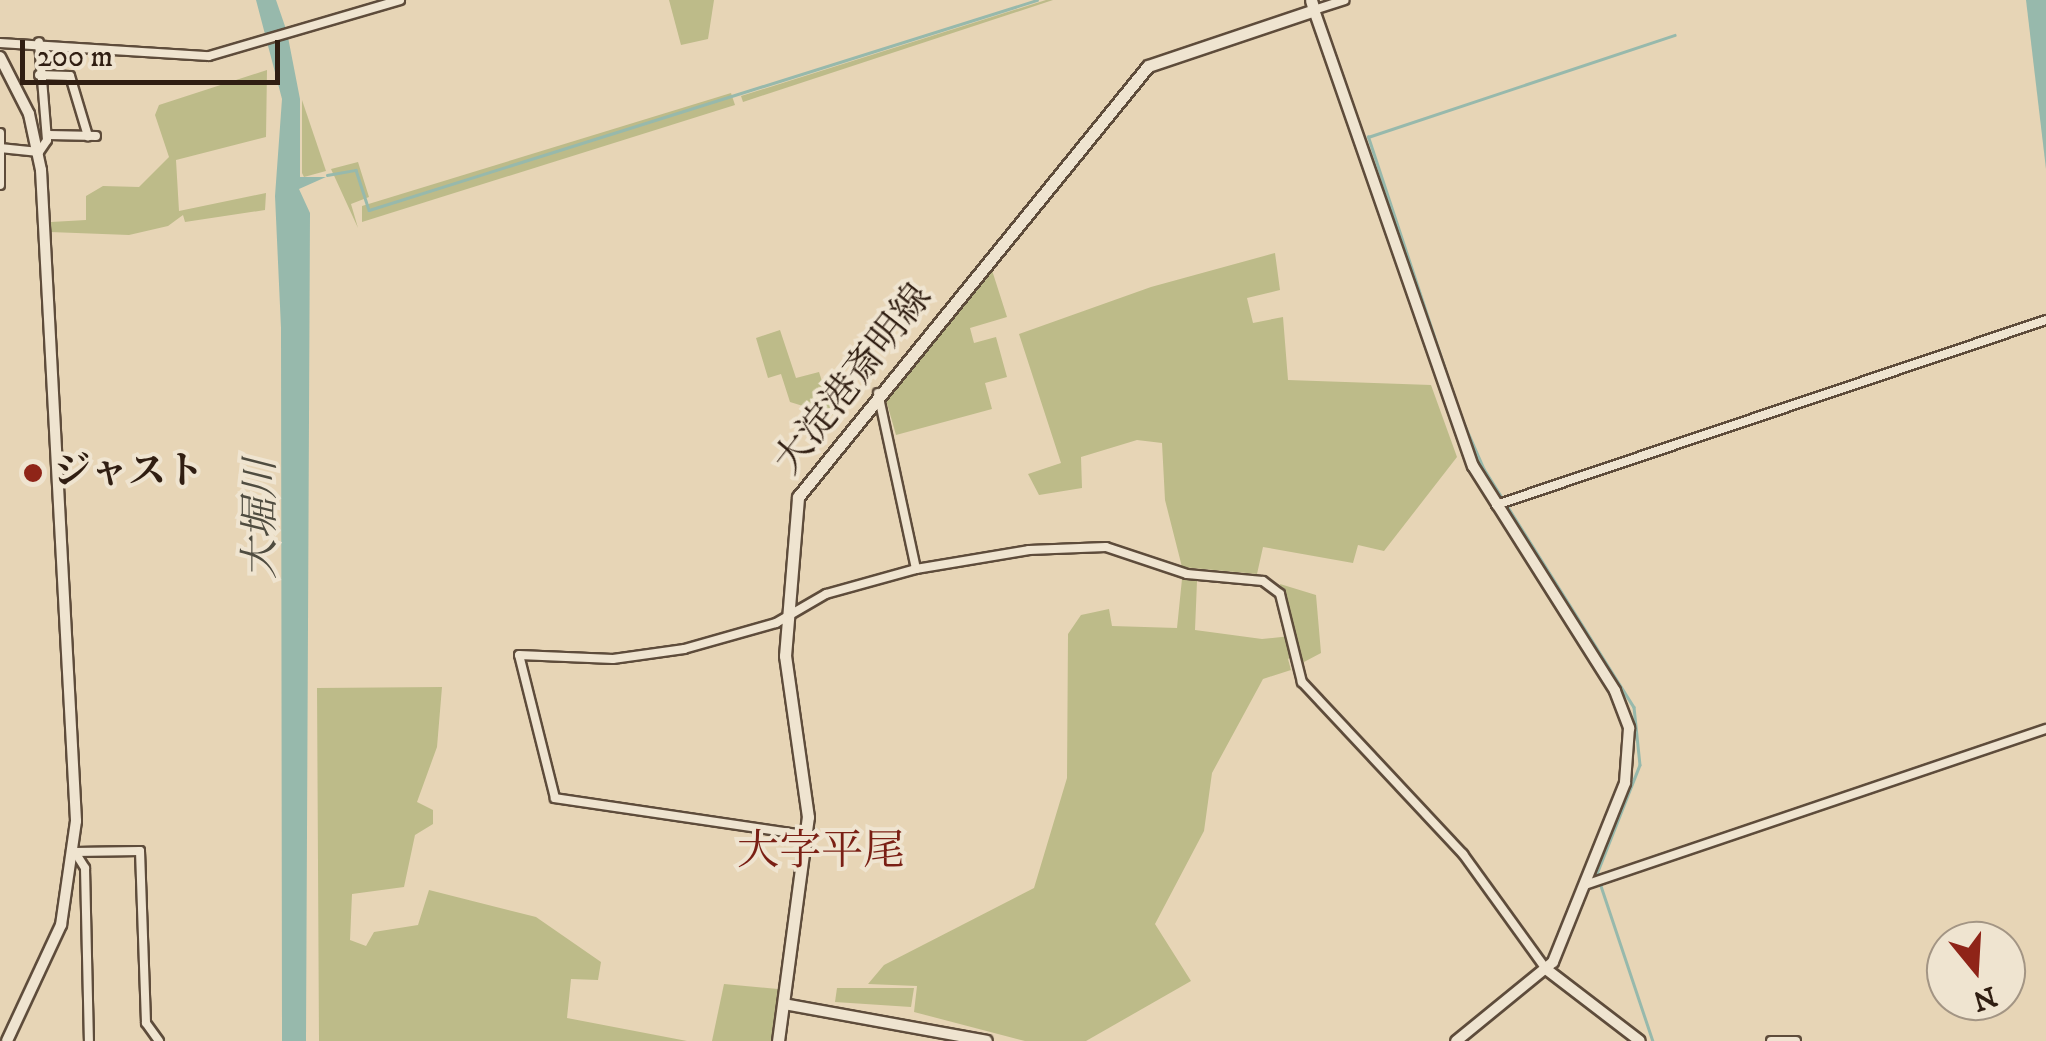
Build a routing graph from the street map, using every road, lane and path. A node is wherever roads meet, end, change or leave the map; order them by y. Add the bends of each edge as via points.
1 (400, 0) edge
2 (1344, 0) edge
3 (1313, 5) edge
4 (40, 42) junction
5 (0, 43) edge
6 (1, 61) edge
7 (39, 75) junction
8 (0, 133) edge
9 (49, 134) junction
10 (2, 149) edge
11 (39, 152) junction
12 (0, 185) edge
13 (2046, 320) edge
14 (878, 394) junction
15 (1501, 503) junction
16 (916, 569) junction
17 (787, 613) junction
18 (2046, 729) edge
19 (805, 835) junction
20 (75, 852) junction
21 (1594, 882) junction
22 (1546, 969) junction
23 (784, 1004) junction
24 (7, 1041) edge
25 (89, 1041) edge
26 (160, 1041) edge
27 (778, 1041) edge
28 (987, 1041) edge
29 (1456, 1041) edge
30 (1640, 1041) edge
31 (1771, 1041) edge
32 (1796, 1041) edge

1 - 4 street via 266,43 192,56
2 - 3 street
3 - 14 main road, 大淀港斎明線 via 1148,66
3 - 15 street via 1446,398
4 - 5 street
4 - 7 street
6 - 11 street
7 - 9 street
7 - 9 street via 70,76 92,136
8 - 10 street
9 - 11 street
10 - 11 street
10 - 12 street
11 - 20 street
13 - 15 street
14 - 16 street
14 - 17 main road, 大淀港斎明線 via 798,496
15 - 21 street via 1601,658 1622,706 1631,746
16 - 17 street via 826,594
16 - 22 street via 1029,550 1106,547 1188,574 1273,584 1302,682 1463,854
17 - 19 main road, 大淀港斎明線 via 785,656 802,741
17 - 19 street via 750,631 667,652 613,660 519,655 555,798
18 - 21 street
19 - 23 main road, 大淀港斎明線
20 - 24 street via 61,926
20 - 25 street via 85,868
20 - 26 street via 140,851 146,1023
21 - 22 street
22 - 29 street
22 - 30 street
23 - 27 main road, 大淀港斎明線
23 - 28 street
31 - 32 street

